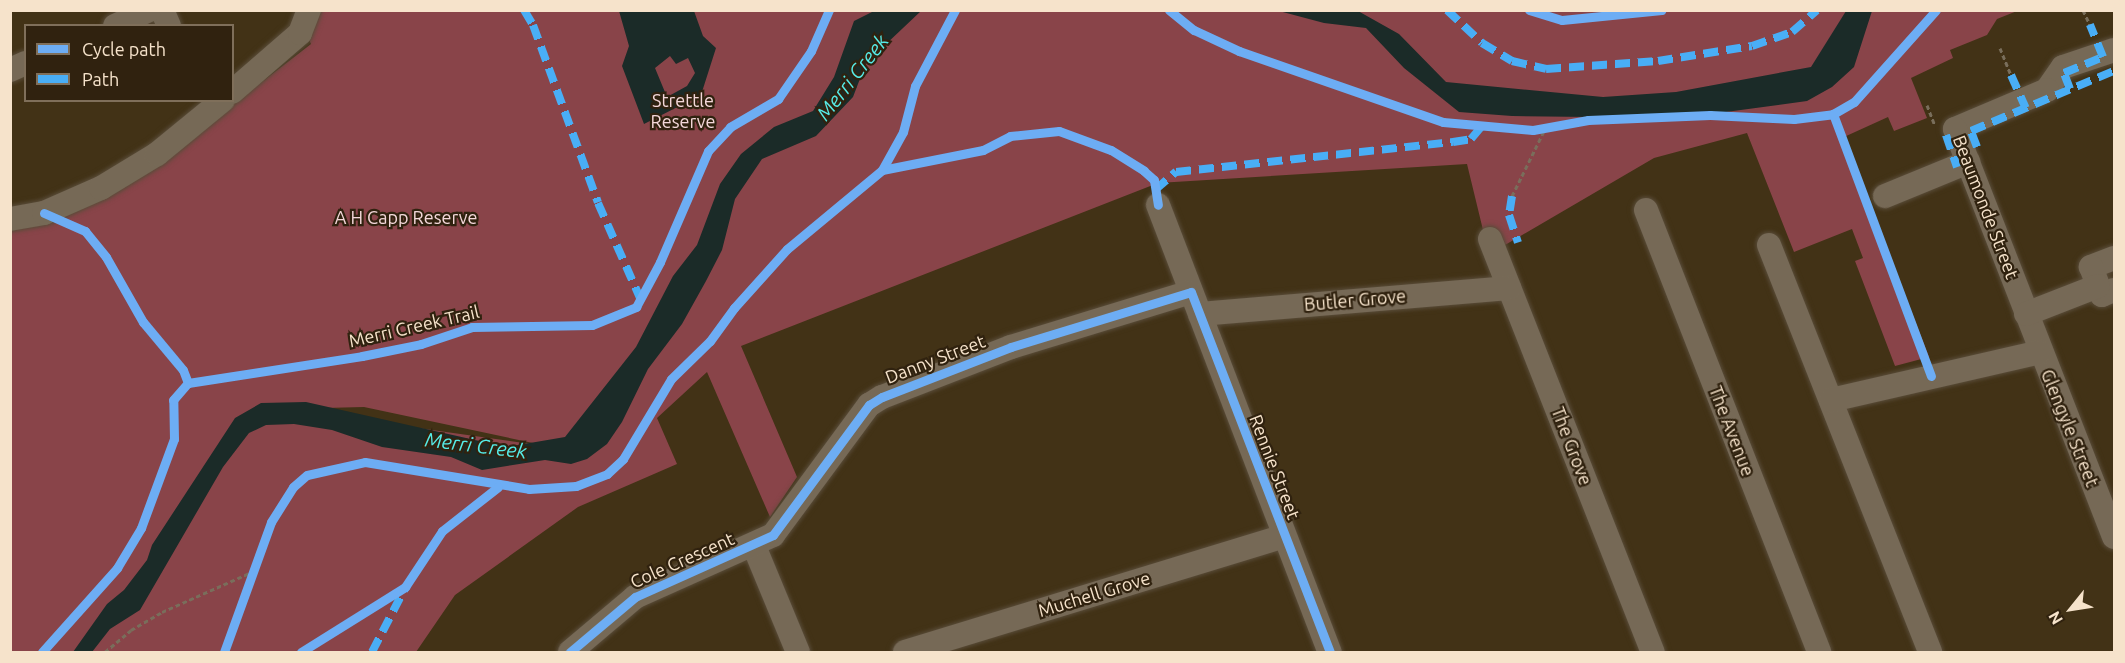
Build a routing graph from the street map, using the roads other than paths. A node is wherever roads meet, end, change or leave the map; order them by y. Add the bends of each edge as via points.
1 (150, 10) edge
2 (162, 10) edge
3 (309, 10) edge
4 (119, 24) edge
5 (168, 24) edge
6 (2113, 51) edge
7 (24, 64) edge
8 (10, 70) edge
9 (234, 90) edge
10 (210, 105) edge
11 (1968, 162) junction
12 (1885, 196) dead end
13 (1158, 205) dead end
14 (1646, 210) dead end
15 (10, 219) edge
16 (1490, 239) dead end
17 (1769, 245) dead end
18 (2115, 258) edge
19 (1509, 288) junction
20 (2106, 288) edge
21 (1191, 292) junction
22 (1200, 314) junction
23 (2026, 314) junction
24 (2040, 352) junction
25 (1831, 400) junction
26 (1284, 536) junction
27 (2115, 537) edge
28 (754, 546) junction
29 (570, 652) edge
30 (798, 652) edge
31 (905, 652) edge
32 (1330, 652) edge
33 (1653, 652) edge
34 (1819, 652) edge
35 (1930, 652) edge

1 - 4 street
2 - 5 street
3 - 9 street via 300,33
6 - 11 street, Beaumonde Street via 2063,67 2047,90 1955,129
7 - 8 street
10 - 15 street via 157,154 101,188 44,213
11 - 12 street
11 - 23 street, Beaumonde Street
13 - 21 street, Rennie Street
14 - 34 street, The Avenue
16 - 19 street, The Grove
17 - 25 street
18 - 20 street via 2091,267
19 - 22 street, Butler Grove
19 - 33 street, The Grove
20 - 23 street
21 - 22 street, Rennie Street
21 - 28 street, Danny Street via 1011,347 882,397 869,405 773,535
22 - 26 street, Rennie Street
23 - 24 street, Beaumonde Street
24 - 25 street
24 - 27 street, Glengyle Street
25 - 35 street
26 - 31 street, Muchell Grove
26 - 32 street, Rennie Street
28 - 29 street, Cole Crescent via 642,593
28 - 30 street

